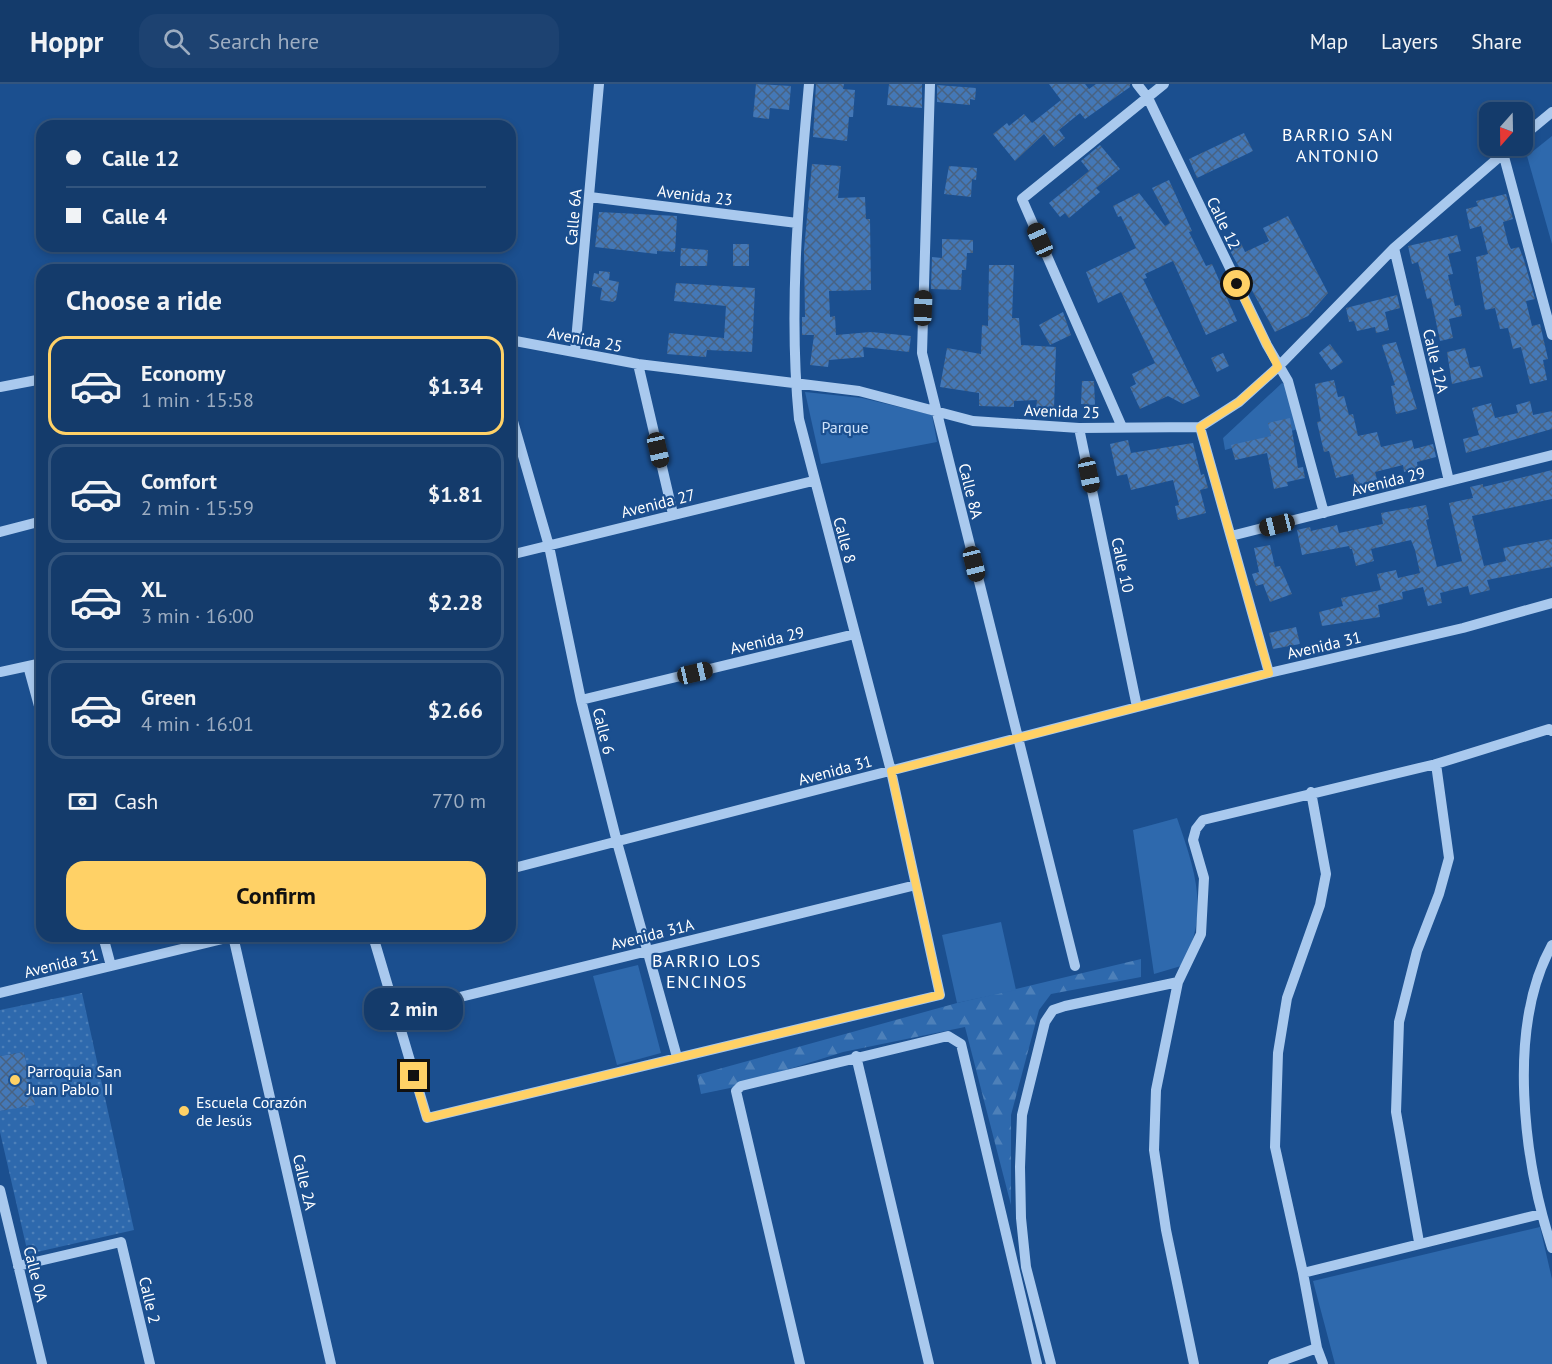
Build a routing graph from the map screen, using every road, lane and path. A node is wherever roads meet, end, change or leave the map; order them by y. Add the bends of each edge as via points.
1 (599, 84) edge
2 (809, 84) edge
3 (930, 84) edge
4 (1137, 84) edge
5 (1164, 84) edge
6 (1148, 99) junction
7 (1552, 112) edge
8 (1533, 128) edge
9 (1500, 156) edge
10 (1504, 156) edge
11 (590, 198) junction
12 (797, 223) junction
13 (1394, 248) junction
14 (1552, 335) edge
15 (516, 341) edge
16 (575, 352) junction
17 (638, 364) junction
18 (1278, 367) junction
19 (36, 380) edge
20 (796, 385) junction
21 (0, 387) edge
22 (936, 411) junction
23 (1122, 427) junction
24 (1200, 427) junction
25 (1079, 428) junction
26 (516, 432) edge
27 (1552, 455) edge
28 (1449, 481) junction
29 (813, 482) junction
30 (1324, 513) junction
31 (673, 514) junction
32 (36, 523) edge
33 (0, 532) edge
34 (1231, 536) junction
35 (549, 546) junction
36 (516, 554) edge
37 (1552, 603) edge
38 (855, 634) junction
39 (36, 664) edge
40 (28, 666) junction
41 (0, 672) edge
42 (1269, 673) junction
43 (36, 695) edge
44 (581, 700) junction
45 (1137, 707) junction
46 (1552, 731) edge
47 (1018, 738) junction
48 (1436, 764) junction
49 (891, 771) junction
50 (1311, 792) junction
51 (617, 842) junction
52 (516, 867) edge
53 (916, 885) junction
54 (105, 942) edge
55 (209, 942) edge
56 (235, 942) edge
57 (375, 942) edge
58 (1552, 945) edge
59 (647, 950) junction
60 (111, 966) junction
61 (1075, 966) dead end
62 (1178, 982) junction
63 (0, 993) edge
64 (395, 1013) junction
65 (856, 1056) junction
66 (677, 1057) junction
67 (0, 1190) edge
68 (1541, 1214) junction
69 (1419, 1242) junction
70 (1552, 1248) edge
71 (18, 1266) junction
72 (1026, 1267) junction
73 (1015, 1270) junction
74 (1303, 1273) junction
75 (1317, 1348) junction
76 (42, 1364) edge
77 (150, 1364) edge
78 (331, 1364) edge
79 (800, 1364) edge
80 (929, 1364) edge
81 (1036, 1364) edge
82 (1051, 1364) edge
83 (1194, 1364) edge
84 (1273, 1364) edge
85 (1322, 1364) edge

1 - 11 street, Calle 6A
2 - 12 street, Calle 8
3 - 22 street, Calle 8A via 922,353
4 - 6 street, Calle 12
5 - 6 street
6 - 18 street, Calle 12
6 - 23 street via 1022,199
7 - 8 street
9 - 13 street
10 - 14 street
11 - 12 street, Avenida 23
11 - 16 street, Calle 6A
12 - 20 street, Calle 8
13 - 18 street
13 - 28 street, Calle 12A
15 - 16 street, Avenida 25
16 - 17 street, Avenida 25
17 - 20 street, Avenida 25
17 - 31 street
18 - 24 street via 1239,402
18 - 30 street, Calle 12 via 1288,381
19 - 21 street
20 - 22 street, Avenida 25 via 859,391
20 - 29 street, Calle 8
22 - 25 street, Avenida 25 via 973,421
22 - 47 street, Calle 8A
23 - 24 street, Avenida 25
23 - 25 street, Avenida 25
24 - 34 street
25 - 45 street, Calle 10
26 - 35 street, Calle 6
27 - 28 street, Avenida 29
28 - 30 street, Avenida 29
29 - 31 street, Avenida 27
29 - 38 street, Calle 8
30 - 34 street, Avenida 29
31 - 35 street, Avenida 27
32 - 33 street
34 - 42 street
35 - 36 street, Avenida 27
35 - 44 street, Calle 6
37 - 42 street, Avenida 31 via 1464,628
38 - 44 street, Avenida 29
38 - 49 street, Calle 8
39 - 40 street
40 - 41 street
40 - 43 street
42 - 45 street, Avenida 31
44 - 51 street, Calle 6
45 - 47 street, Avenida 31
46 - 48 street
47 - 49 street, Avenida 31
47 - 61 street, Calle 8A
48 - 50 street
48 - 69 street via 1449,858 1417,951 1399,1022 1396,1112
49 - 51 street, Avenida 31
49 - 53 street, Calle 8
50 - 62 street via 1203,819 1193,840 1204,878 1201,934
50 - 74 street via 1326,874 1320,905 1287,998 1278,1053 1275,1147
51 - 52 street, Avenida 31
51 - 59 street, Calle 6
53 - 59 street, Avenida 31A
53 - 66 street, Calle 8 via 940,995
54 - 60 street
55 - 60 street, Avenida 31
56 - 78 street, Calle 2A
57 - 64 street
58 - 68 street via 1526,1026 1523,1099
59 - 64 street, Avenida 31A
59 - 66 street, Calle 6
60 - 63 street, Avenida 31
62 - 72 street via 1065,1006 1053,1010 1045,1022 1022,1116 1021,1218
62 - 83 street via 1156,1090 1154,1150
64 - 66 street via 427,1118
65 - 73 street via 948,1036 961,1044
65 - 79 street via 741,1086 736,1091
65 - 80 street
67 - 71 street, Calle 0A
68 - 69 street
68 - 70 street
69 - 74 street
71 - 76 street, Calle 0A
71 - 77 street, Calle 2 via 121,1242
72 - 73 street
72 - 82 street
73 - 81 street
74 - 75 street
75 - 84 street
75 - 85 street

